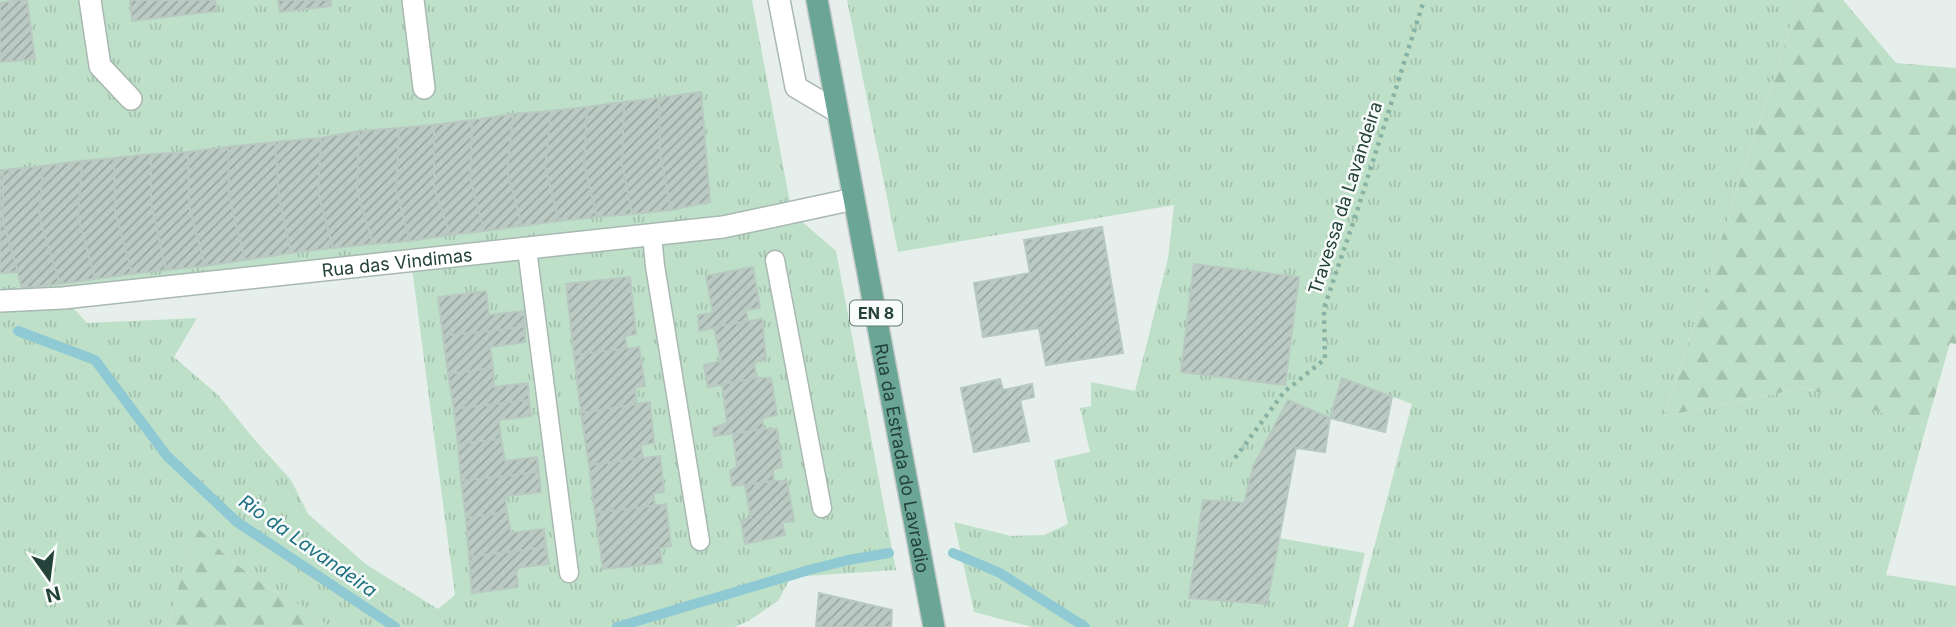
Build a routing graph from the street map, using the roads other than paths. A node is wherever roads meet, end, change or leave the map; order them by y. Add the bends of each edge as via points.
1 (90, 0) edge
2 (413, 0) edge
3 (779, 0) edge
4 (817, 0) edge
5 (424, 88) dead end
6 (131, 99) dead end
7 (838, 112) junction
8 (855, 200) junction
9 (652, 235) junction
10 (527, 248) junction
11 (775, 260) dead end
12 (0, 301) edge
13 (822, 508) dead end
14 (700, 541) dead end
15 (569, 573) dead end
16 (934, 627) edge

1 - 6 street via 100,66
2 - 5 street
3 - 7 street via 796,87
4 - 7 main road, Rua da Estrada do Lavradio / EN 8
7 - 8 main road, Rua da Estrada do Lavradio / EN 8
8 - 9 street, Rua das Vindimas via 723,227
8 - 16 main road, Rua da Estrada do Lavradio / EN 8
9 - 10 street, Rua das Vindimas
9 - 14 lane
10 - 12 street, Rua das Vindimas
10 - 15 lane
11 - 13 lane

